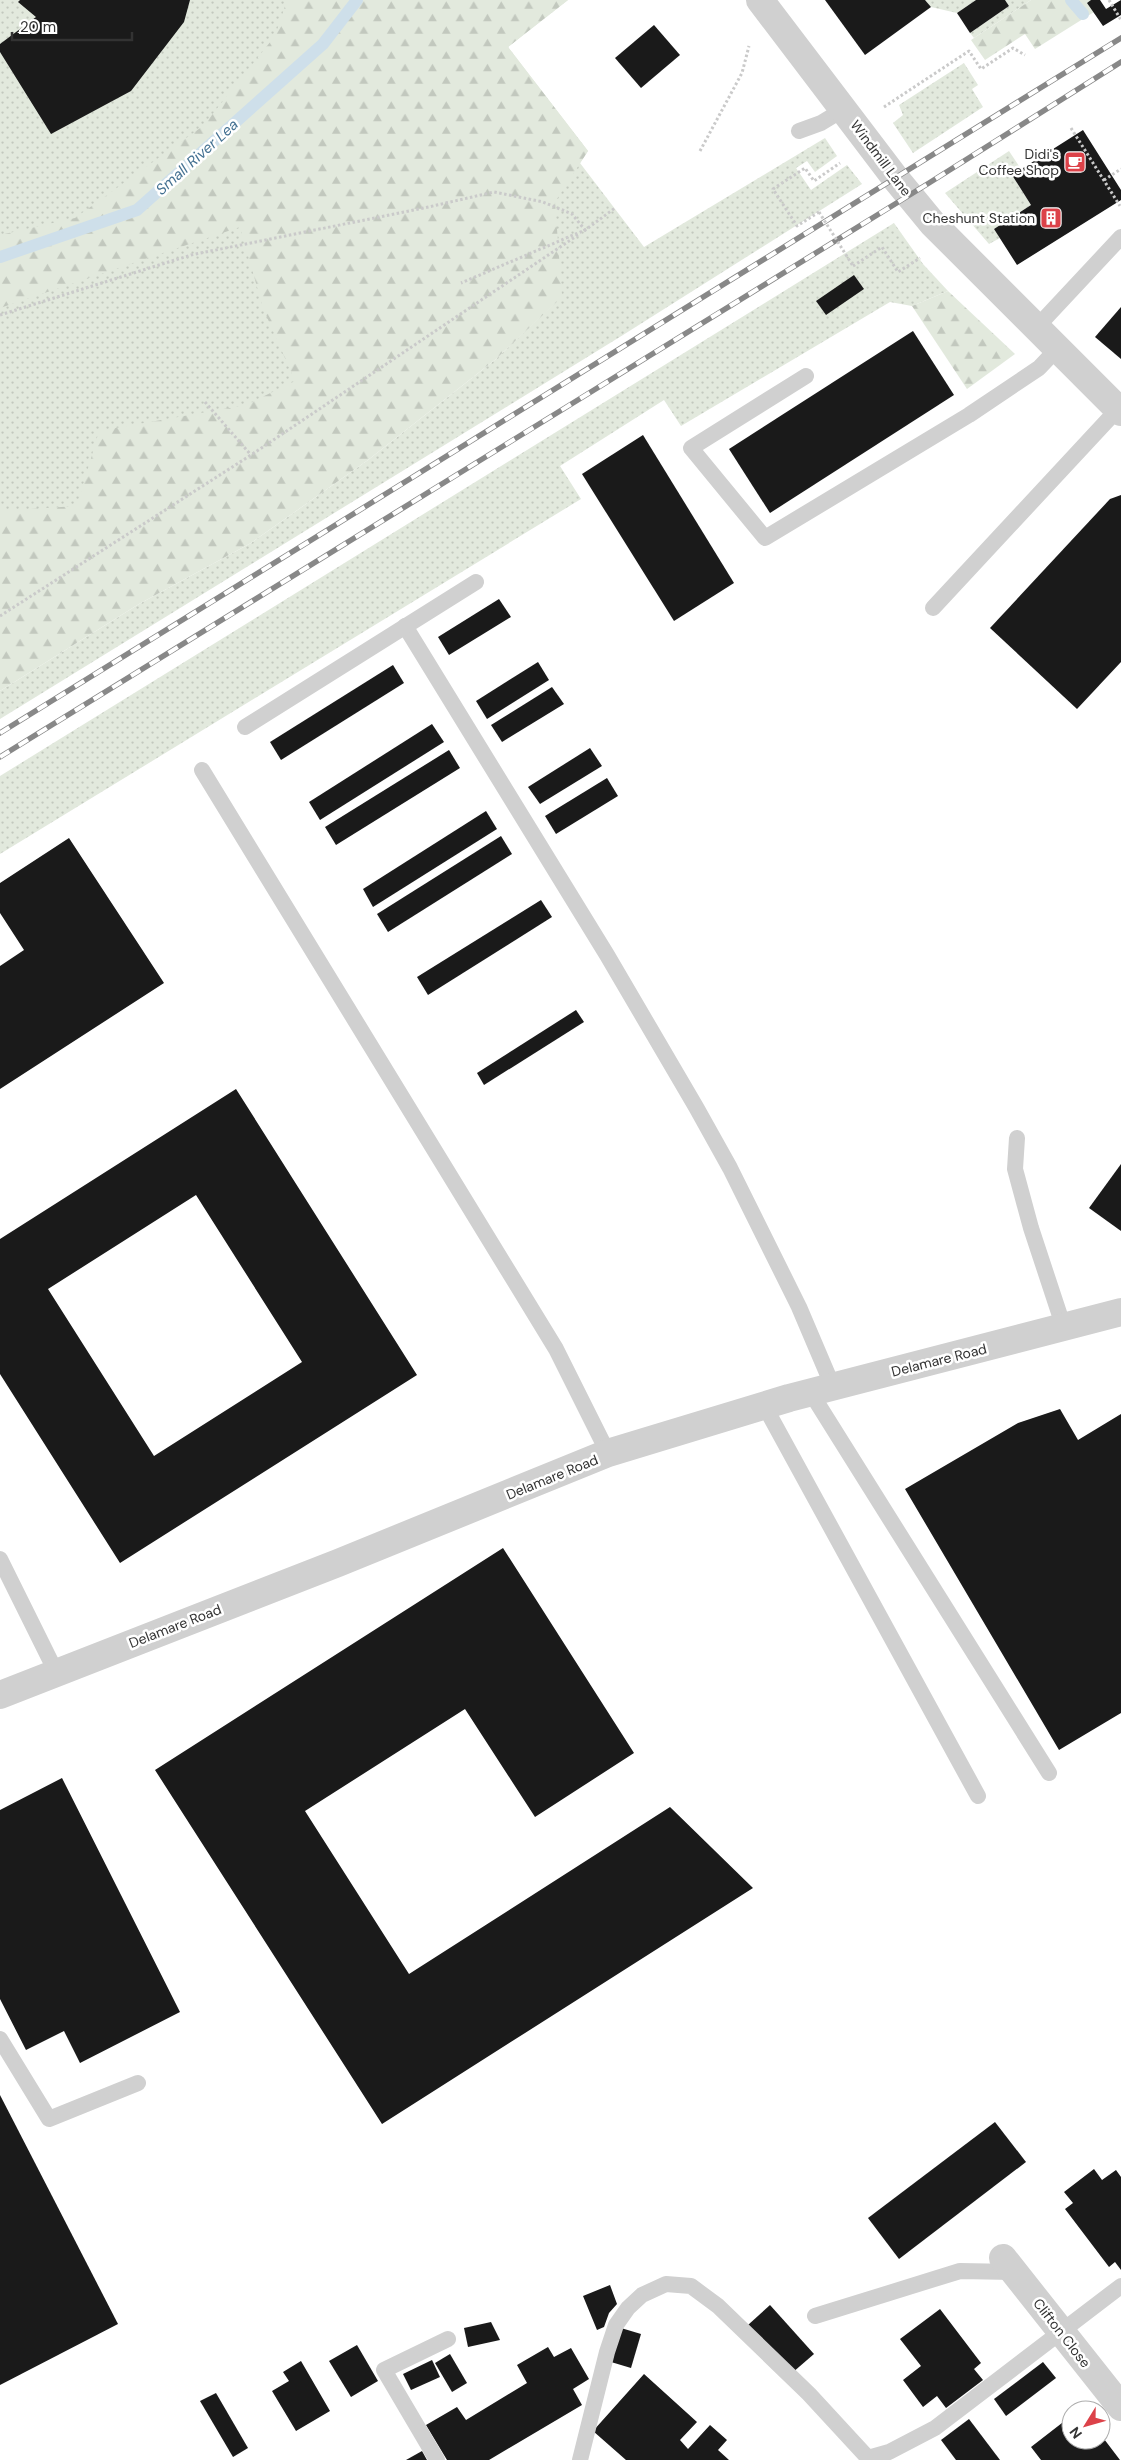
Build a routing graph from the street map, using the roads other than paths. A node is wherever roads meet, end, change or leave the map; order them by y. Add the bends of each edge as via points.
1 (760, 0) edge
2 (844, 109) junction
3 (799, 131) dead end
4 (1121, 238) edge
5 (1036, 328) junction
6 (1057, 349) junction
7 (806, 376) dead end
8 (1119, 410) edge
9 (476, 582) dead end
10 (933, 608) dead end
11 (405, 626) junction
12 (245, 727) dead end
13 (202, 770) dead end
14 (1017, 1138) dead end
15 (1121, 1312) edge
16 (1064, 1328) junction
17 (822, 1390) junction
18 (764, 1405) junction
19 (608, 1453) junction
20 (0, 1559) edge
21 (56, 1672) junction
22 (0, 1695) edge
23 (1049, 1773) dead end
24 (978, 1796) dead end
25 (0, 2039) edge
26 (138, 2082) dead end
27 (1009, 2265) joint
28 (1121, 2286) edge
29 (815, 2316) dead end
30 (1061, 2331) junction
31 (448, 2339) dead end
32 (1121, 2407) edge
33 (437, 2460) edge
34 (580, 2460) edge

1 - 2 street, Windmill Lane
2 - 3 lane
2 - 5 street, Windmill Lane via 933,224
4 - 5 lane
5 - 6 street, Windmill Lane
6 - 7 lane via 1039,368 969,415 765,538 691,448
6 - 8 street, Windmill Lane
8 - 10 lane
9 - 11 lane
11 - 12 lane
11 - 17 lane via 607,955 730,1168 790,1289
13 - 19 lane via 556,1349
14 - 16 lane via 1015,1169 1030,1228
15 - 16 street, Delamare Road
16 - 17 street, Delamare Road
17 - 18 street, Delamare Road
17 - 23 lane
18 - 19 street, Delamare Road
18 - 24 lane
19 - 21 street, Delamare Road via 347,1560
20 - 21 lane
21 - 22 street, Delamare Road
25 - 26 lane via 49,2118
27 - 29 lane via 960,2271
27 - 30 street, Clifton Close
28 - 30 lane
30 - 32 street, Clifton Close
30 - 34 lane via 935,2428 889,2452 868,2458 809,2394 718,2306 691,2286 666,2284 642,2295 616,2325
31 - 33 lane via 384,2370

